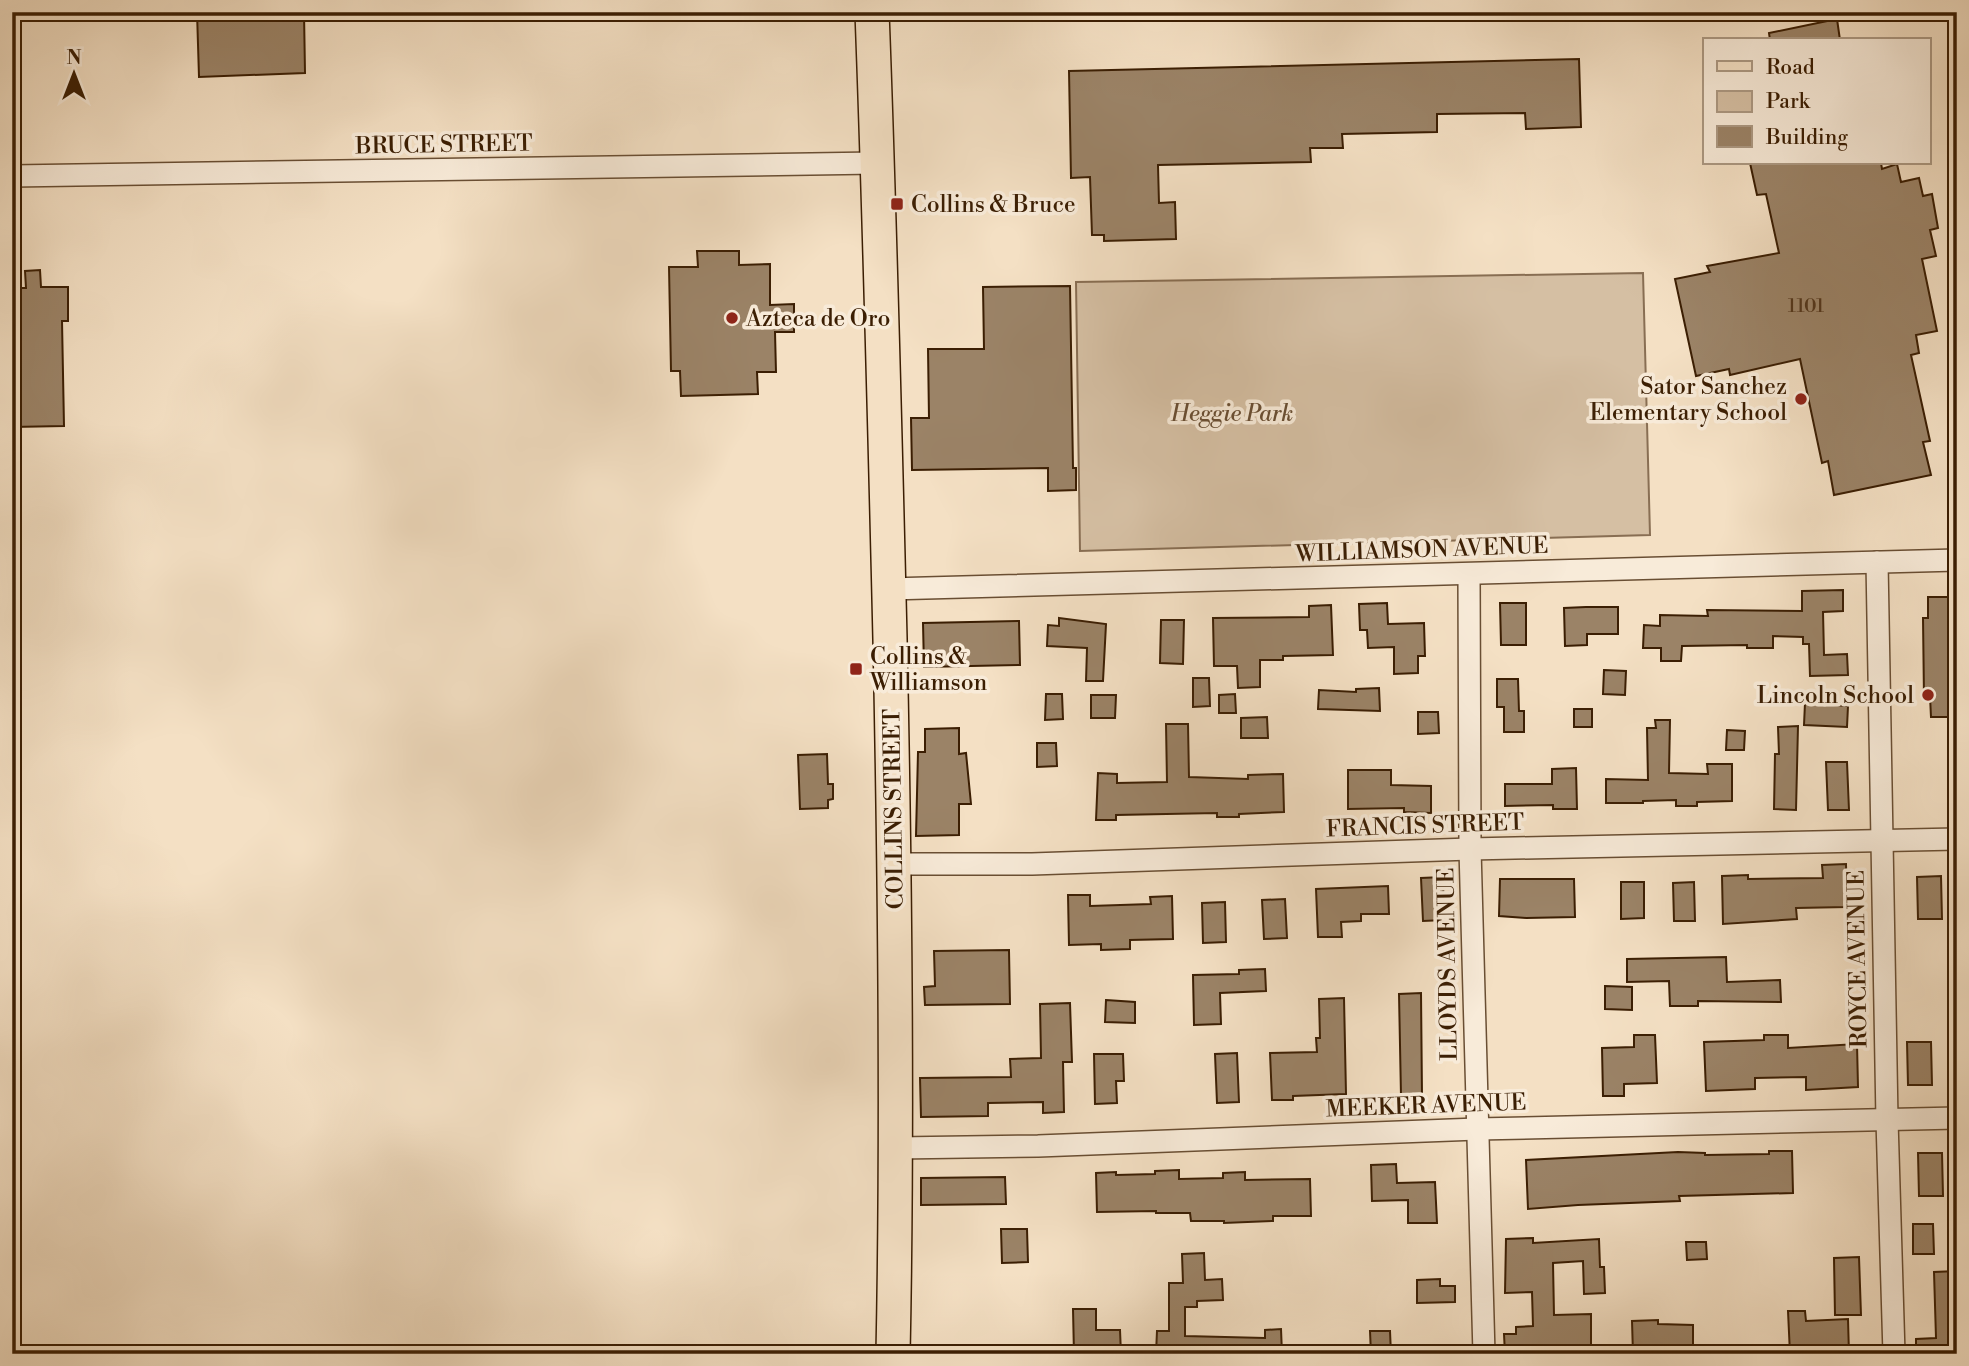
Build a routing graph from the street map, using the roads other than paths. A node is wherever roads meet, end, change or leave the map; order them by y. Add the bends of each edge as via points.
1 (873, 12) edge
2 (876, 163) junction
3 (12, 176) edge
4 (1957, 561) edge
5 (1877, 562) junction
6 (1469, 574) junction
7 (889, 589) junction
8 (1957, 839) edge
9 (1882, 841) junction
10 (1471, 849) junction
11 (894, 864) junction
12 (1957, 1118) edge
13 (1886, 1120) junction
14 (1476, 1129) junction
15 (897, 1148) junction
16 (893, 1354) edge
17 (1484, 1354) edge
18 (1894, 1354) edge

1 - 2 main road, COLLINS STREET
2 - 3 street, BRUCE STREET
2 - 7 main road, COLLINS STREET
4 - 5 street, WILLIAMSON AVENUE
5 - 6 street, WILLIAMSON AVENUE
5 - 9 street, ROYCE AVENUE
6 - 7 street, WILLIAMSON AVENUE
6 - 10 street, LLOYDS AVENUE
7 - 11 main road, COLLINS STREET
8 - 9 street, FRANCIS STREET
9 - 10 street, FRANCIS STREET
9 - 13 street, ROYCE AVENUE
10 - 11 street, FRANCIS STREET via 1032,864
10 - 14 street, LLOYDS AVENUE
11 - 15 main road, COLLINS STREET
12 - 13 street, MEEKER AVENUE
13 - 14 street, MEEKER AVENUE
13 - 18 street, ROYCE AVENUE
14 - 15 street, MEEKER AVENUE
14 - 17 street, LLOYDS AVENUE
15 - 16 main road, COLLINS STREET

